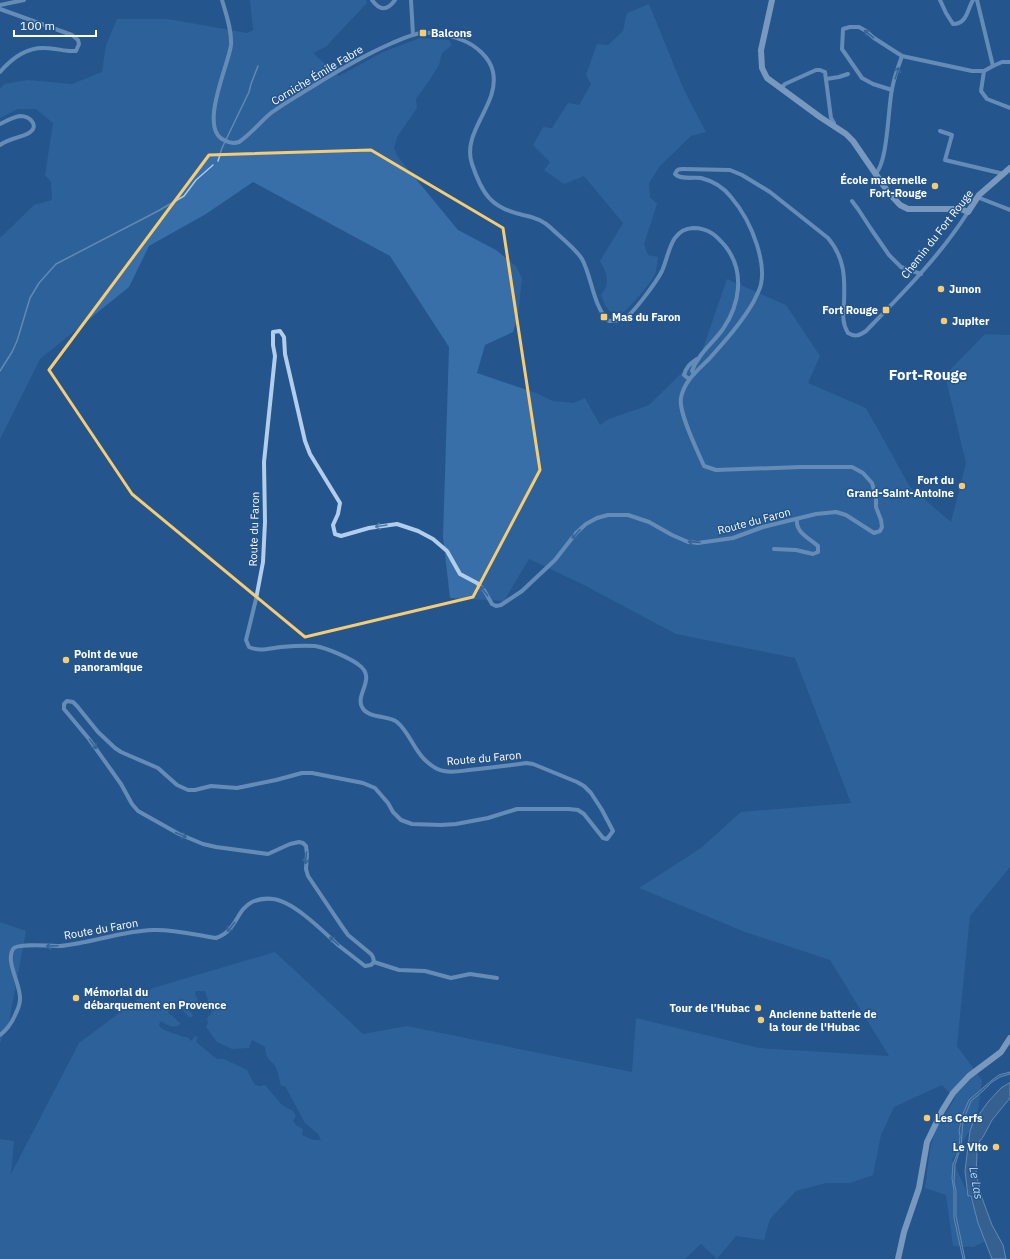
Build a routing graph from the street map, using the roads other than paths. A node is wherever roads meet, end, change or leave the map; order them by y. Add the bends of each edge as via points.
1 (24, 0) edge
2 (222, 0) edge
3 (372, 0) edge
4 (394, 0) edge
5 (411, 0) edge
6 (772, 0) edge
7 (940, 0) edge
8 (973, 0) edge
9 (976, 0) edge
10 (0, 5) edge
11 (0, 9) edge
12 (413, 35) junction
13 (902, 56) junction
14 (1010, 62) edge
15 (993, 66) junction
16 (984, 71) junction
17 (0, 72) edge
18 (848, 74) dead end
19 (826, 79) junction
20 (781, 88) junction
21 (892, 90) junction
22 (1010, 108) edge
23 (0, 124) edge
24 (833, 125) junction
25 (940, 131) dead end
26 (0, 145) edge
27 (1010, 168) edge
28 (875, 174) junction
29 (1003, 175) junction
30 (977, 198) junction
31 (852, 201) dead end
32 (1010, 210) edge
33 (968, 212) junction
34 (921, 274) junction
35 (698, 358) junction
36 (694, 374) junction
37 (689, 379) junction
38 (797, 519) junction
39 (774, 549) dead end
40 (374, 962) junction
41 (497, 978) dead end
42 (0, 1035) edge
43 (1010, 1038) edge
44 (898, 1259) edge

1 - 10 street
2 - 12 street, Corniche Émile Fabre via 231,44 217,90 214,118 215,127 225,141 236,143 273,112 330,75 365,55
3 - 4 street via 379,8 385,8 390,7
5 - 12 street
6 - 20 main road via 761,50 761,62 767,78
7 - 8 street via 953,24 964,21
9 - 15 street
11 - 17 street via 72,35 79,44 76,51 71,52 44,48 17,55
12 - 35 street, Corniche Émile Fabre via 448,35 469,43 487,59 493,72 493,87 469,147 480,185 492,202 501,208 536,218 548,225 581,258 601,313 609,320 622,320 631,313 656,282 670,246 681,232 690,228 707,230 722,242 738,273 738,294 735,307 723,329
13 - 16 street via 972,71
21 -> 13 street
13 -> 21 street via 866,31 850,27 843,29 842,49 862,78
14 - 15 street
15 - 16 street
16 - 22 street via 981,91 987,99
18 - 19 street
19 - 20 street via 825,72 820,70
19 - 24 street
20 - 24 main road
21 - 28 street via 883,160
23 - 26 street via 20,116 30,118 34,126 29,133
24 - 28 main road via 853,142
25 - 29 street via 952,135 945,160
27 - 29 main road, Chemin du Fort Rouge
28 - 33 main road via 904,207 961,209
29 - 30 main road, Chemin du Fort Rouge
30 - 32 street
30 - 33 main road, Chemin du Fort Rouge
31 - 34 street via 889,255 901,267
33 - 34 street, Chemin du Fort Rouge
34 - 36 street, Chemin du Fort Rouge via 866,331 854,336 848,333 843,321 843,269 839,253 828,238 770,192 742,175 730,170 678,169 676,176 711,181 731,197 754,237 762,266 761,285 745,316
35 - 36 street, Corniche Émile Fabre via 692,371
35 - 37 street, Corniche Émile Fabre via 685,370 684,375
36 - 37 street, Chemin du Fort Rouge
37 - 38 street, Route du Faron via 681,404 684,418 704,466 716,470 852,468 863,472 872,483 882,527 874,533 846,515 836,512
38 - 39 street via 800,532 818,546 818,552 813,554
38 -> 40 street, Route du Faron via 763,527 733,538 698,543 688,542 649,522 628,515 597,518 576,533 555,560 522,591 496,606 477,583 460,574 447,551 418,531 397,524 341,536 335,534 333,525 340,503 310,454 285,354 284,337 280,331 273,332 275,356 264,462 263,562 246,640 249,647 256,651 290,646 316,646 346,657 360,666 365,673 367,679 361,698 364,711 395,721 407,733 428,763 444,771 456,772 533,764 584,786 612,828 611,835 607,839 603,838 584,814 569,809 518,809 456,824 412,824 401,820 375,788 363,783 312,774 302,773 237,788 211,786 188,790 177,785 158,768 115,748 73,702 67,701 63,707 99,753 132,804 149,818 199,842 230,850 268,854 290,844 303,843 308,854 308,876 348,935 371,954
40 - 41 street via 399,970 425,970 451,978 470,974
40 -> 42 street, Route du Faron via 365,966 313,922 274,899 260,899 247,906 230,930 224,936 216,938 152,930 126,932 82,943 19,946 12,950 11,961 17,979 19,1006 12,1024
43 - 44 main road via 1001,1052 973,1072 953,1093 939,1117 926,1144 918,1188

